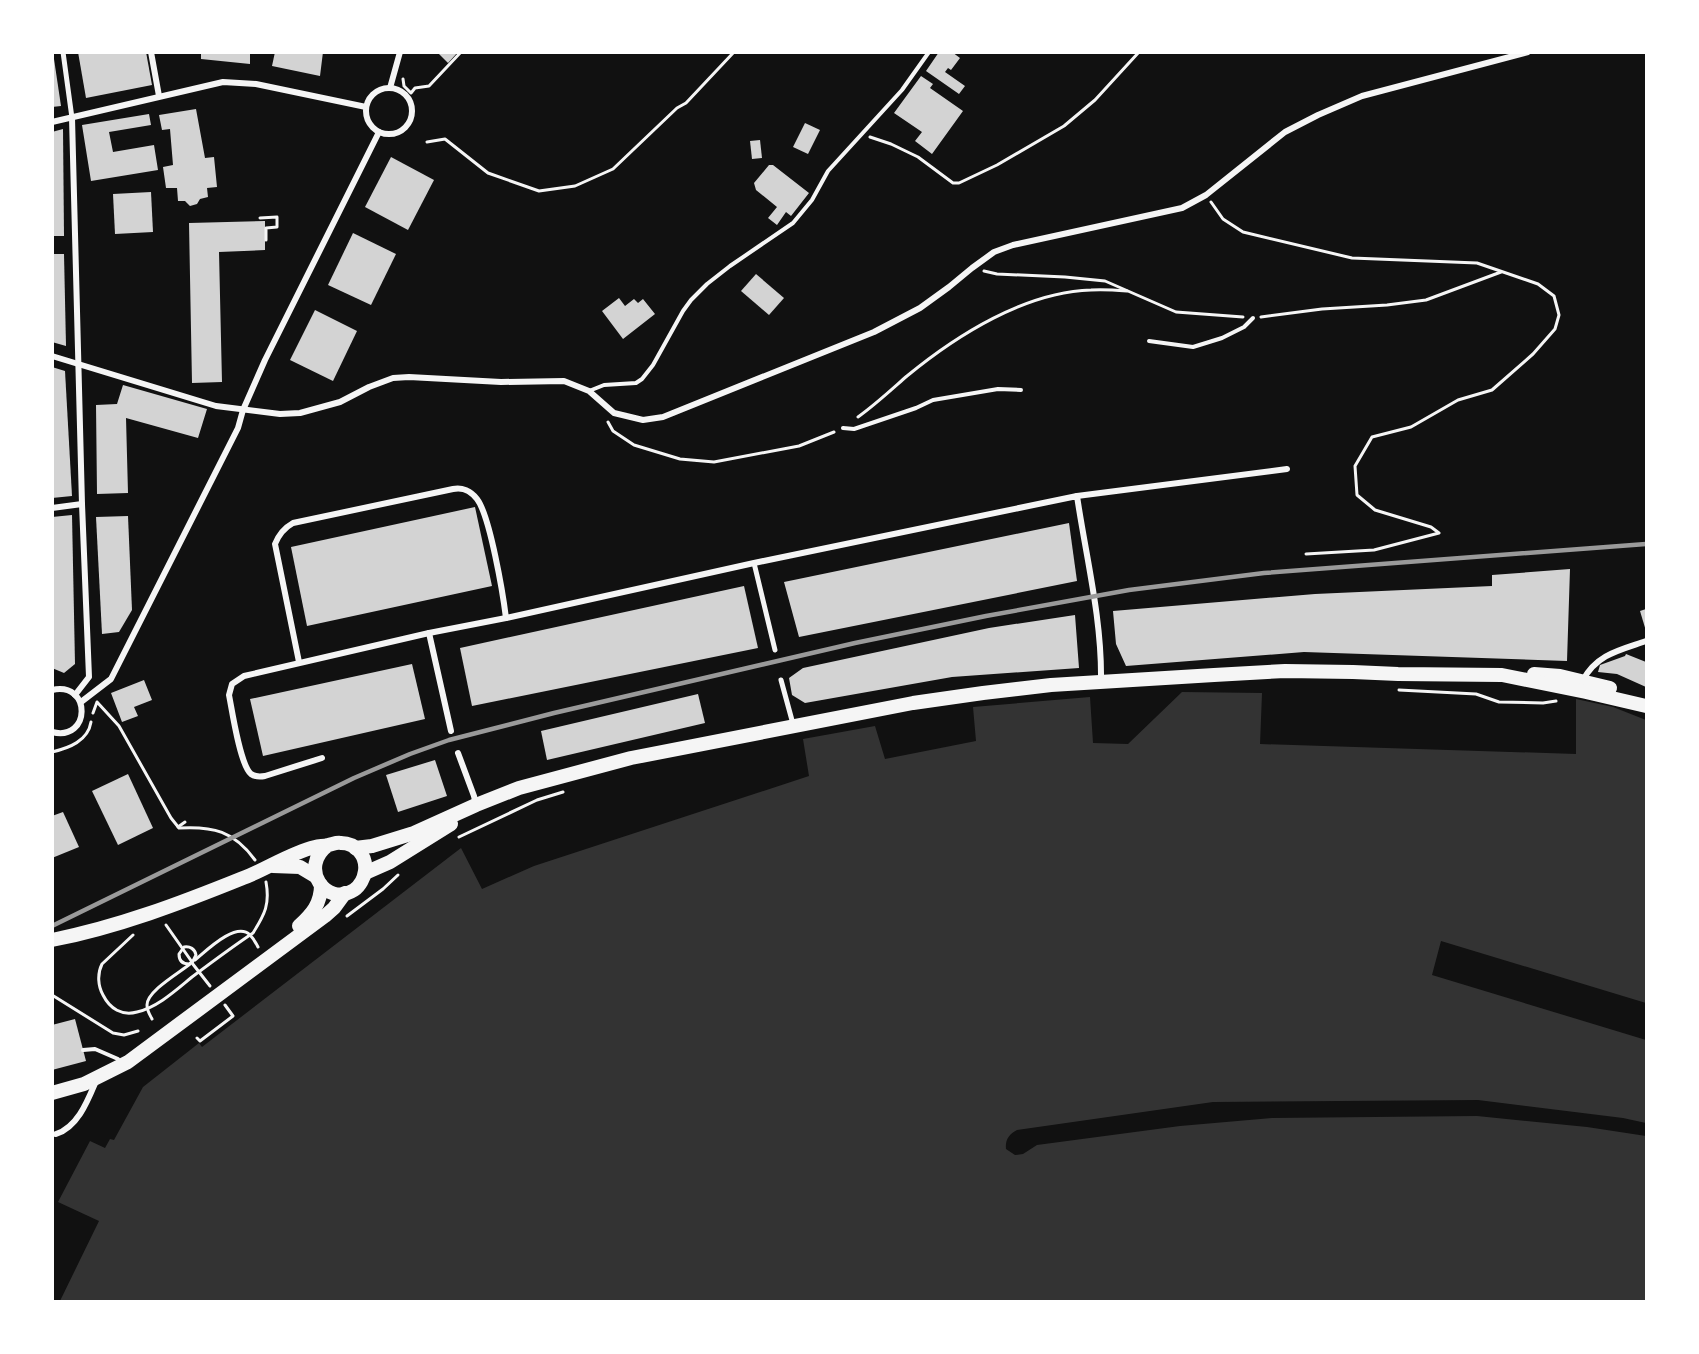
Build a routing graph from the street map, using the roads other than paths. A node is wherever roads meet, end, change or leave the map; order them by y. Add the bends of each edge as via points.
1 (63, 52) edge
2 (150, 52) edge
3 (400, 52) edge
4 (929, 52) edge
5 (1528, 52) edge
6 (390, 88) junction
7 (159, 96) junction
8 (366, 107) junction
9 (72, 118) junction
10 (52, 122) edge
11 (379, 132) junction
12 (1254, 318) road end
13 (1149, 340) dead end
14 (52, 356) edge
15 (78, 364) junction
16 (1021, 390) dead end
17 (589, 391) junction
18 (243, 410) junction
19 (843, 428) road end
20 (1287, 469) dead end
21 (1077, 496) junction
22 (82, 504) junction
23 (52, 508) edge
24 (754, 563) junction
25 (506, 618) junction
26 (429, 633) junction
27 (1647, 641) edge
28 (775, 650) dead end
29 (299, 662) junction
30 (1502, 675) junction
31 (782, 680) dead end
32 (1583, 681) junction
33 (1101, 682) junction
34 (55, 688) edge
35 (75, 695) junction
36 (81, 702) junction
37 (1647, 706) edge
38 (794, 726) junction
39 (452, 731) dead end
40 (52, 732) edge
41 (458, 753) dead end
42 (322, 758) dead end
43 (476, 805) junction
44 (328, 845) junction
45 (356, 848) junction
46 (265, 869) junction
47 (365, 873) junction
48 (318, 880) junction
49 (345, 893) junction
50 (52, 940) edge
51 (83, 1050) dead end
52 (118, 1059) junction
53 (98, 1078) junction
54 (52, 1092) edge
55 (56, 1134) dead end

1 - 9 street
2 - 7 street
3 - 6 street
4 - 17 lane via 902,90 828,171 793,223 730,266 691,300 642,379
5 - 17 street via 1362,96 1286,132 1206,195 1182,208 994,252 920,308 874,332 663,417 643,420 614,413
6 - 8 street via 372,95
6 - 11 street via 408,97 411,117 398,132
7 - 8 street via 224,82 256,84
7 - 9 street
8 - 11 street via 367,119
9 - 10 street
9 - 15 street
11 - 18 street
12 - 13 lane via 1222,338 1193,347
14 - 15 street
15 - 18 street via 216,406
15 - 22 street
16 - 19 lane via 998,389 933,400 854,429
17 - 18 street via 564,381 409,377 393,378 340,402 300,413
18 - 36 street via 238,428 111,679
20 - 21 street
21 - 24 street
21 - 33 street via 1099,640
22 - 23 street
22 - 35 street via 89,677
24 - 25 street
24 - 28 street
25 - 26 street
25 - 29 street via 485,513 475,496 460,488 293,523 284,528 275,544
26 - 29 street
26 - 39 street
27 - 32 street via 1605,656
29 - 42 street via 244,676 232,684 229,695 244,762 257,777
30 - 32 main road via 1560,676
30 - 33 main road via 1285,671
30 - 37 main road
31 - 38 street
32 - 37 main road via 1634,697
33 - 38 main road via 913,703
34 - 35 street
35 - 36 street
36 - 40 street via 82,715 76,727 64,733
38 - 43 main road via 631,758 519,788
41 - 43 street
43 - 45 main road via 414,833
43 - 47 main road via 413,849
44 - 45 main road via 342,843
44 - 46 main road via 314,847
44 - 48 main road via 318,855 314,869
45 - 47 main road via 364,859
46 - 48 main road via 300,867
46 - 50 main road via 109,928
47 - 49 main road via 354,890
48 - 49 main road via 327,891
48 - 52 main road via 321,894 312,914
49 - 53 main road via 326,916 128,1062
51 - 52 lane via 95,1049
52 - 54 main road
53 - 54 main road
53 - 55 street via 70,1127

